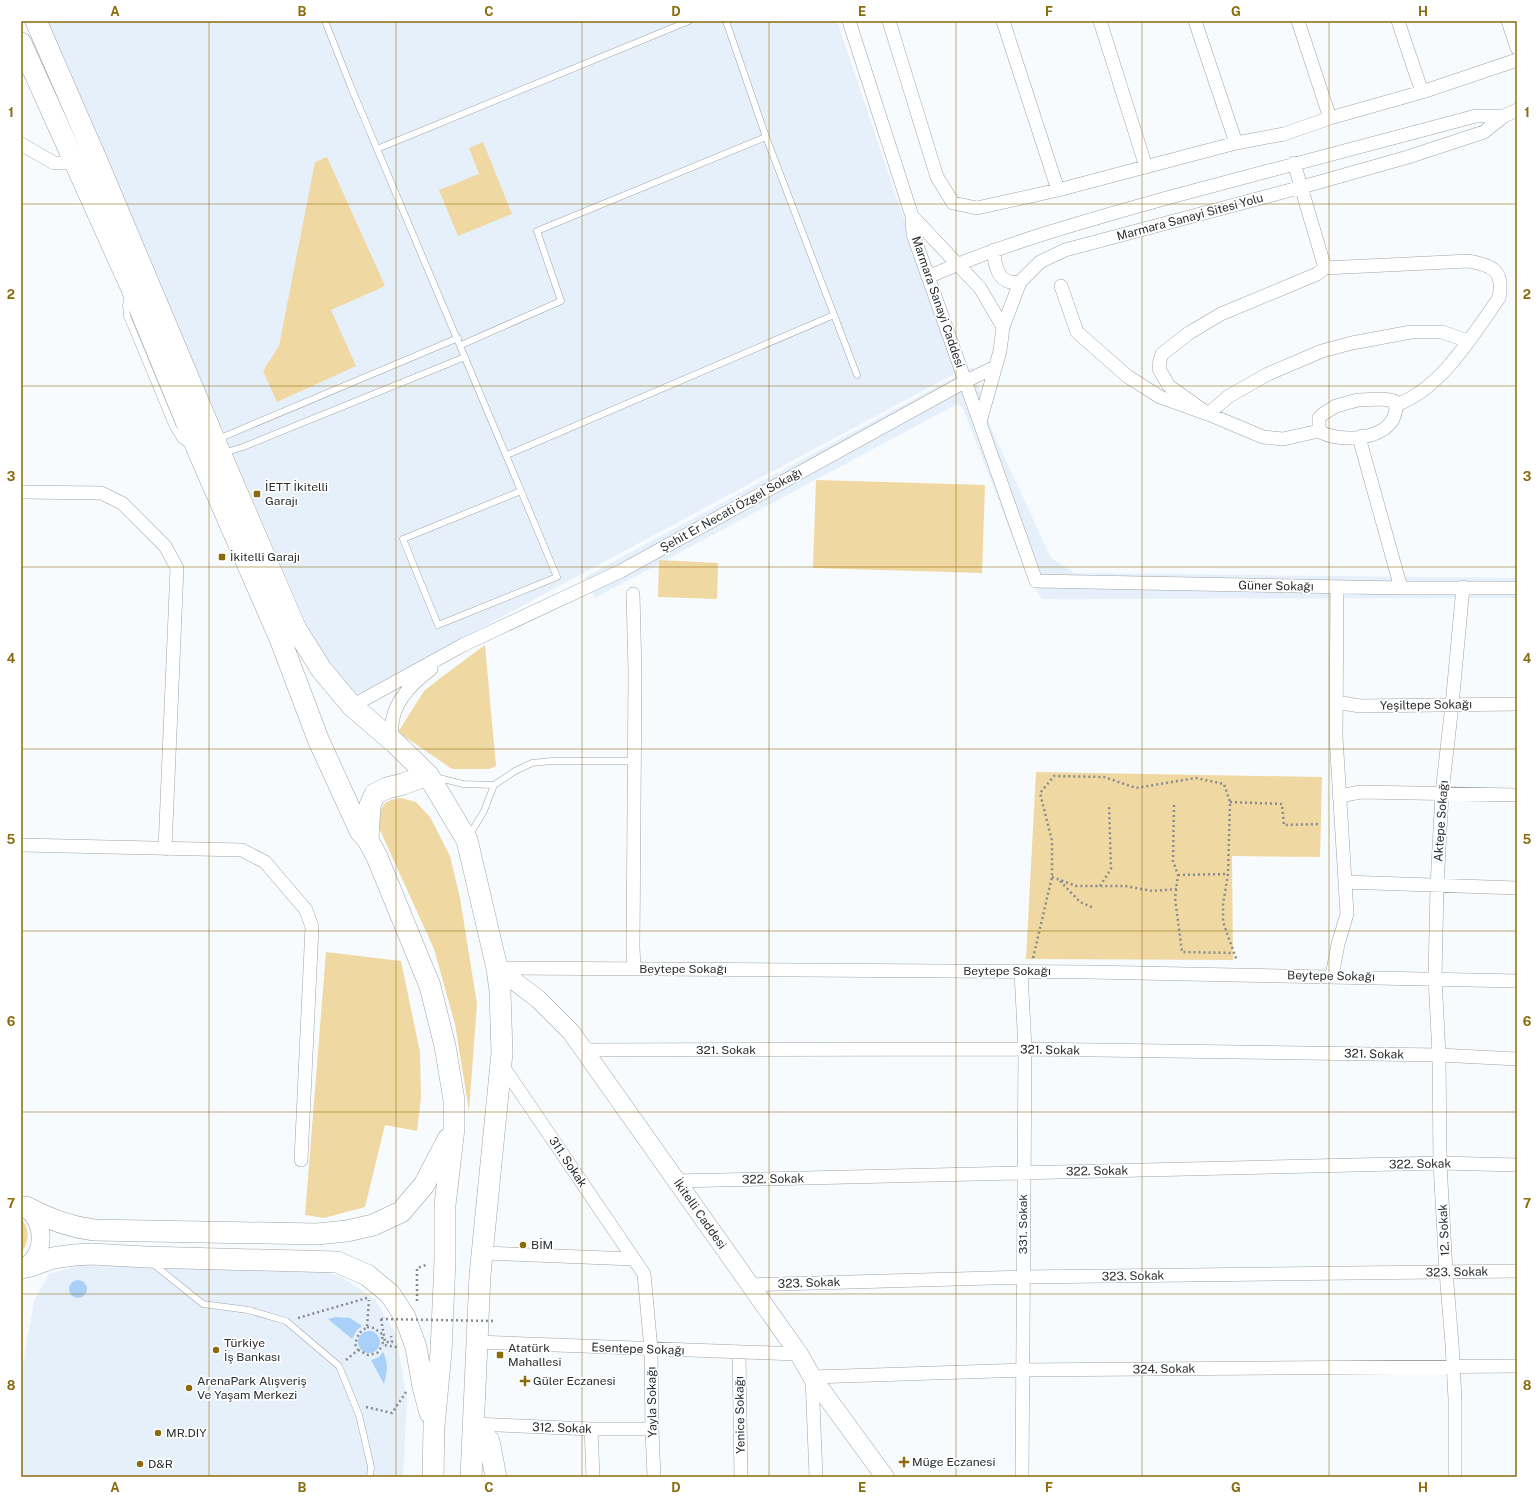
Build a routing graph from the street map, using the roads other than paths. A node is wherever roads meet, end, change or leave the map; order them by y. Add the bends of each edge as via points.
1 (36, 21) edge
2 (325, 21) edge
3 (688, 21) edge
4 (726, 21) edge
5 (849, 21) edge
6 (889, 21) edge
7 (1003, 21) edge
8 (1100, 21) edge
9 (1195, 21) edge
10 (1298, 21) edge
11 (1398, 21) edge
12 (1508, 21) edge
13 (21, 43) edge
14 (1517, 48) edge
15 (1517, 60) edge
16 (1422, 92) junction
17 (1517, 110) edge
18 (1504, 116) junction
19 (1330, 118) junction
20 (766, 137) junction
21 (1236, 143) junction
22 (21, 144) edge
23 (377, 149) junction
24 (74, 160) junction
25 (1294, 163) junction
26 (1146, 167) junction
27 (1302, 187) junction
28 (1058, 190) junction
29 (912, 216) junction
30 (994, 250) junction
31 (956, 264) junction
32 (1325, 268) junction
33 (928, 277) junction
34 (1020, 282) junction
35 (1061, 286) dead end
36 (834, 315) junction
37 (1003, 326) junction
38 (458, 338) junction
39 (1468, 341) junction
40 (461, 345) junction
41 (465, 357) junction
42 (995, 367) junction
43 (857, 375) dead end
44 (966, 381) junction
45 (1396, 405) junction
46 (1208, 414) junction
47 (980, 422) junction
48 (1319, 431) junction
49 (1362, 436) junction
50 (210, 449) junction
51 (507, 455) junction
52 (521, 491) junction
53 (21, 492) edge
54 (1036, 581) joint
55 (1337, 587) junction
56 (1463, 587) junction
57 (1401, 588) junction
58 (1517, 588) edge
59 (633, 594) dead end
60 (463, 645) junction
61 (1336, 702) junction
62 (1517, 704) edge
63 (1452, 705) junction
64 (352, 706) junction
65 (395, 743) junction
66 (634, 761) junction
67 (428, 775) junction
68 (494, 785) junction
69 (1442, 793) junction
70 (1517, 795) edge
71 (1339, 796) junction
72 (368, 840) junction
73 (467, 840) junction
74 (21, 846) edge
75 (165, 849) junction
76 (1345, 882) junction
77 (1437, 886) junction
78 (1517, 888) edge
79 (497, 968) junction
80 (634, 969) junction
81 (1025, 972) junction
82 (1332, 976) junction
83 (1435, 978) junction
84 (1517, 981) edge
85 (1025, 1049) junction
86 (584, 1050) junction
87 (1439, 1055) junction
88 (1517, 1059) edge
89 (502, 1065) junction
90 (454, 1128) junction
91 (301, 1160) dead end
92 (1440, 1163) junction
93 (1517, 1165) edge
94 (1023, 1173) junction
95 (676, 1181) junction
96 (23, 1202) edge
97 (482, 1253) junction
98 (145, 1257) junction
99 (633, 1259) junction
100 (1517, 1271) edge
101 (1446, 1272) junction
102 (23, 1273) edge
103 (1023, 1277) junction
104 (749, 1285) junction
105 (477, 1342) junction
106 (652, 1349) junction
107 (739, 1352) junction
108 (799, 1354) junction
109 (1453, 1366) junction
110 (1517, 1366) edge
111 (1022, 1370) junction
112 (812, 1377) junction
113 (473, 1424) junction
114 (434, 1426) junction
115 (591, 1429) junction
116 (652, 1429) junction
117 (370, 1477) edge
118 (433, 1477) edge
119 (471, 1477) edge
120 (496, 1477) edge
121 (593, 1477) edge
122 (654, 1477) edge
123 (741, 1477) edge
124 (816, 1477) edge
125 (885, 1477) edge
126 (1022, 1477) edge
127 (1455, 1477) edge

1 - 50 main road via 97,161
2 - 23 lane
3 - 23 lane
4 - 20 lane
5 - 29 street, Marmara Sanayi Caddesi
6 - 28 street via 937,177 953,203 977,208
7 - 28 street
8 - 26 street
9 - 21 street
10 - 19 street
11 - 16 street
12 - 14 street
13 - 24 main road
15 - 16 street
16 - 19 street
17 - 18 street, Marmara Sanayi Sitesi Yolu
18 - 25 street, Marmara Sanayi Sitesi Yolu via 1476,116
18 - 27 street, Marmara Sanayi Sitesi Yolu via 1484,132
19 - 21 street via 1284,134
20 - 36 lane
20 - 40 lane via 537,231 561,301
21 - 26 street
22 - 24 street via 54,163
23 - 38 lane
24 - 50 main road via 130,287
25 - 27 street
25 - 30 street, Marmara Sanayi Sitesi Yolu via 1049,231
26 - 28 street
27 - 32 street
27 - 34 street, Marmara Sanayi Sitesi Yolu via 1065,250 1040,262
29 - 31 street
29 - 33 street, Marmara Sanayi Caddesi via 913,234
30 - 31 street, Marmara Sanayi Sitesi Yolu
30 - 34 street via 996,268 1003,278 1010,282
31 - 33 street, Marmara Sanayi Sitesi Yolu
31 - 37 street via 980,288
32 - 39 street via 1469,261 1492,267 1499,277 1499,298
32 - 46 street via 1221,314 1189,333 1162,354 1159,369 1169,386
33 - 44 street, Marmara Sanayi Caddesi
34 - 37 street, Marmara Sanayi Sitesi Yolu
35 - 46 street via 1076,332 1127,376 1160,397
36 - 43 lane
36 - 51 lane
37 - 42 street, Marmara Sanayi Sitesi Yolu
38 - 40 lane
38 - 50 lane
39 - 45 street via 1437,379
39 - 46 street via 1442,332 1411,332 1322,351 1268,374 1229,396
40 - 41 lane
41 - 50 lane via 243,447
41 - 51 lane
42 - 44 street, Şehit Er Necati Özgel Sokağı
42 - 47 street, Marmara Sanayi Sitesi Yolu
44 - 47 street, Marmara Sanayi Caddesi
44 - 60 street, Şehit Er Necati Özgel Sokağı via 621,571
45 - 48 street via 1394,401 1383,398 1358,400 1336,406 1320,418
45 - 49 street via 1396,413 1384,430
46 - 48 street via 1263,437 1283,439
47 - 54 street, Marmara Sanayi Caddesi
48 - 49 street via 1337,437
49 - 57 street via 1360,441
50 - 64 main road via 296,629 321,669
50 - 72 main road via 318,739 360,831
51 - 52 lane
52 - 52 lane via 403,539 438,625 557,577
53 - 75 street via 101,493 122,503 165,546 177,568
54 - 55 street, Güner Sokağı
55 - 57 street, Güner Sokağı
55 - 61 street
56 - 57 street, Güner Sokağı
56 - 58 street, Güner Sokağı
56 - 63 street, Aktepe Sokağı
59 - 66 street
60 - 64 street
60 - 65 street via 424,674 400,701 393,716 392,731
61 - 63 street, Yeşiltepe Sokağı via 1360,706
61 - 71 street
62 - 63 street, Yeşiltepe Sokağı
63 - 69 street, Aktepe Sokağı
64 - 65 main road
65 - 67 main road
66 - 68 lane via 532,763
66 - 80 street
67 - 68 lane via 463,784
67 - 72 main road via 375,794 370,804
67 - 73 main road
68 - 73 lane via 484,811
69 - 70 street
69 - 71 street via 1361,792
69 - 77 street, Aktepe Sokağı
71 - 76 street
72 - 90 main road via 430,986 446,1046 454,1100
73 - 79 main road
74 - 75 street
75 - 91 street via 242,850 265,862 306,910 312,927
76 - 77 street
76 - 82 street via 1347,914
77 - 78 street
77 - 83 street, Aktepe Sokağı
79 - 80 street, Beytepe Sokağı
79 - 86 street, İkitelli Caddesi via 538,999 571,1032
79 - 89 main road
80 - 81 street, Beytepe Sokağı
81 - 82 street, Beytepe Sokağı
81 - 85 street, 331. Sokak
82 - 83 street, Beytepe Sokağı
83 - 84 street, Beytepe Sokağı
83 - 87 street, Aktepe Sokağı
85 - 86 street, 321. Sokak
85 - 87 street, 321. Sokak
85 - 94 street, 331. Sokak
86 - 95 street, İkitelli Caddesi
87 - 88 street, 321. Sokak
87 - 92 street, 12. Sokak
89 - 97 main road
89 - 99 street, 311. Sokak
90 - 96 main road via 424,1185 401,1212 372,1225 347,1231 317,1234 94,1230 76,1228 45,1218
90 - 114 main road via 446,1205 441,1352
92 - 93 street, 322. Sokak
92 - 94 street, 322. Sokak
92 - 101 street, 12. Sokak
94 - 95 street, 322. Sokak
94 - 103 street, 331. Sokak
95 - 104 street, İkitelli Caddesi
96 - 102 street via 34,1215 41,1236 40,1248
97 - 99 street
97 - 105 main road
98 - 102 main road via 74,1255 53,1258
98 - 114 main road via 337,1262 367,1275 390,1294 405,1317 416,1347 423,1387
98 - 117 lane via 203,1304 248,1310 286,1321 339,1366 358,1416 371,1467
99 - 106 street, Yayla Sokağı via 644,1274
100 - 101 street, 323. Sokak
101 - 103 street, 323. Sokak
101 - 109 street, 12. Sokak
103 - 104 street, 323. Sokak
103 - 111 street, 331. Sokak
104 - 108 street, İkitelli Caddesi
105 - 106 street, Esentepe Sokağı
105 - 113 main road
106 - 107 street, Esentepe Sokağı
106 - 116 street, Yayla Sokağı
107 - 108 street, Esentepe Sokağı
107 - 123 street, Yenice Sokağı
108 - 112 street, İkitelli Caddesi
109 - 110 street, 324. Sokak
109 - 111 street, 324. Sokak
109 - 127 street, 12. Sokak
111 - 112 street, 324. Sokak
111 - 126 street, 331. Sokak
112 - 124 street
112 - 125 street, İkitelli Caddesi
113 - 115 street, 312. Sokak
113 - 119 main road
113 - 120 main road via 489,1441
114 - 118 main road
115 - 116 street, 312. Sokak
115 - 121 street
116 - 122 street, Yayla Sokağı

